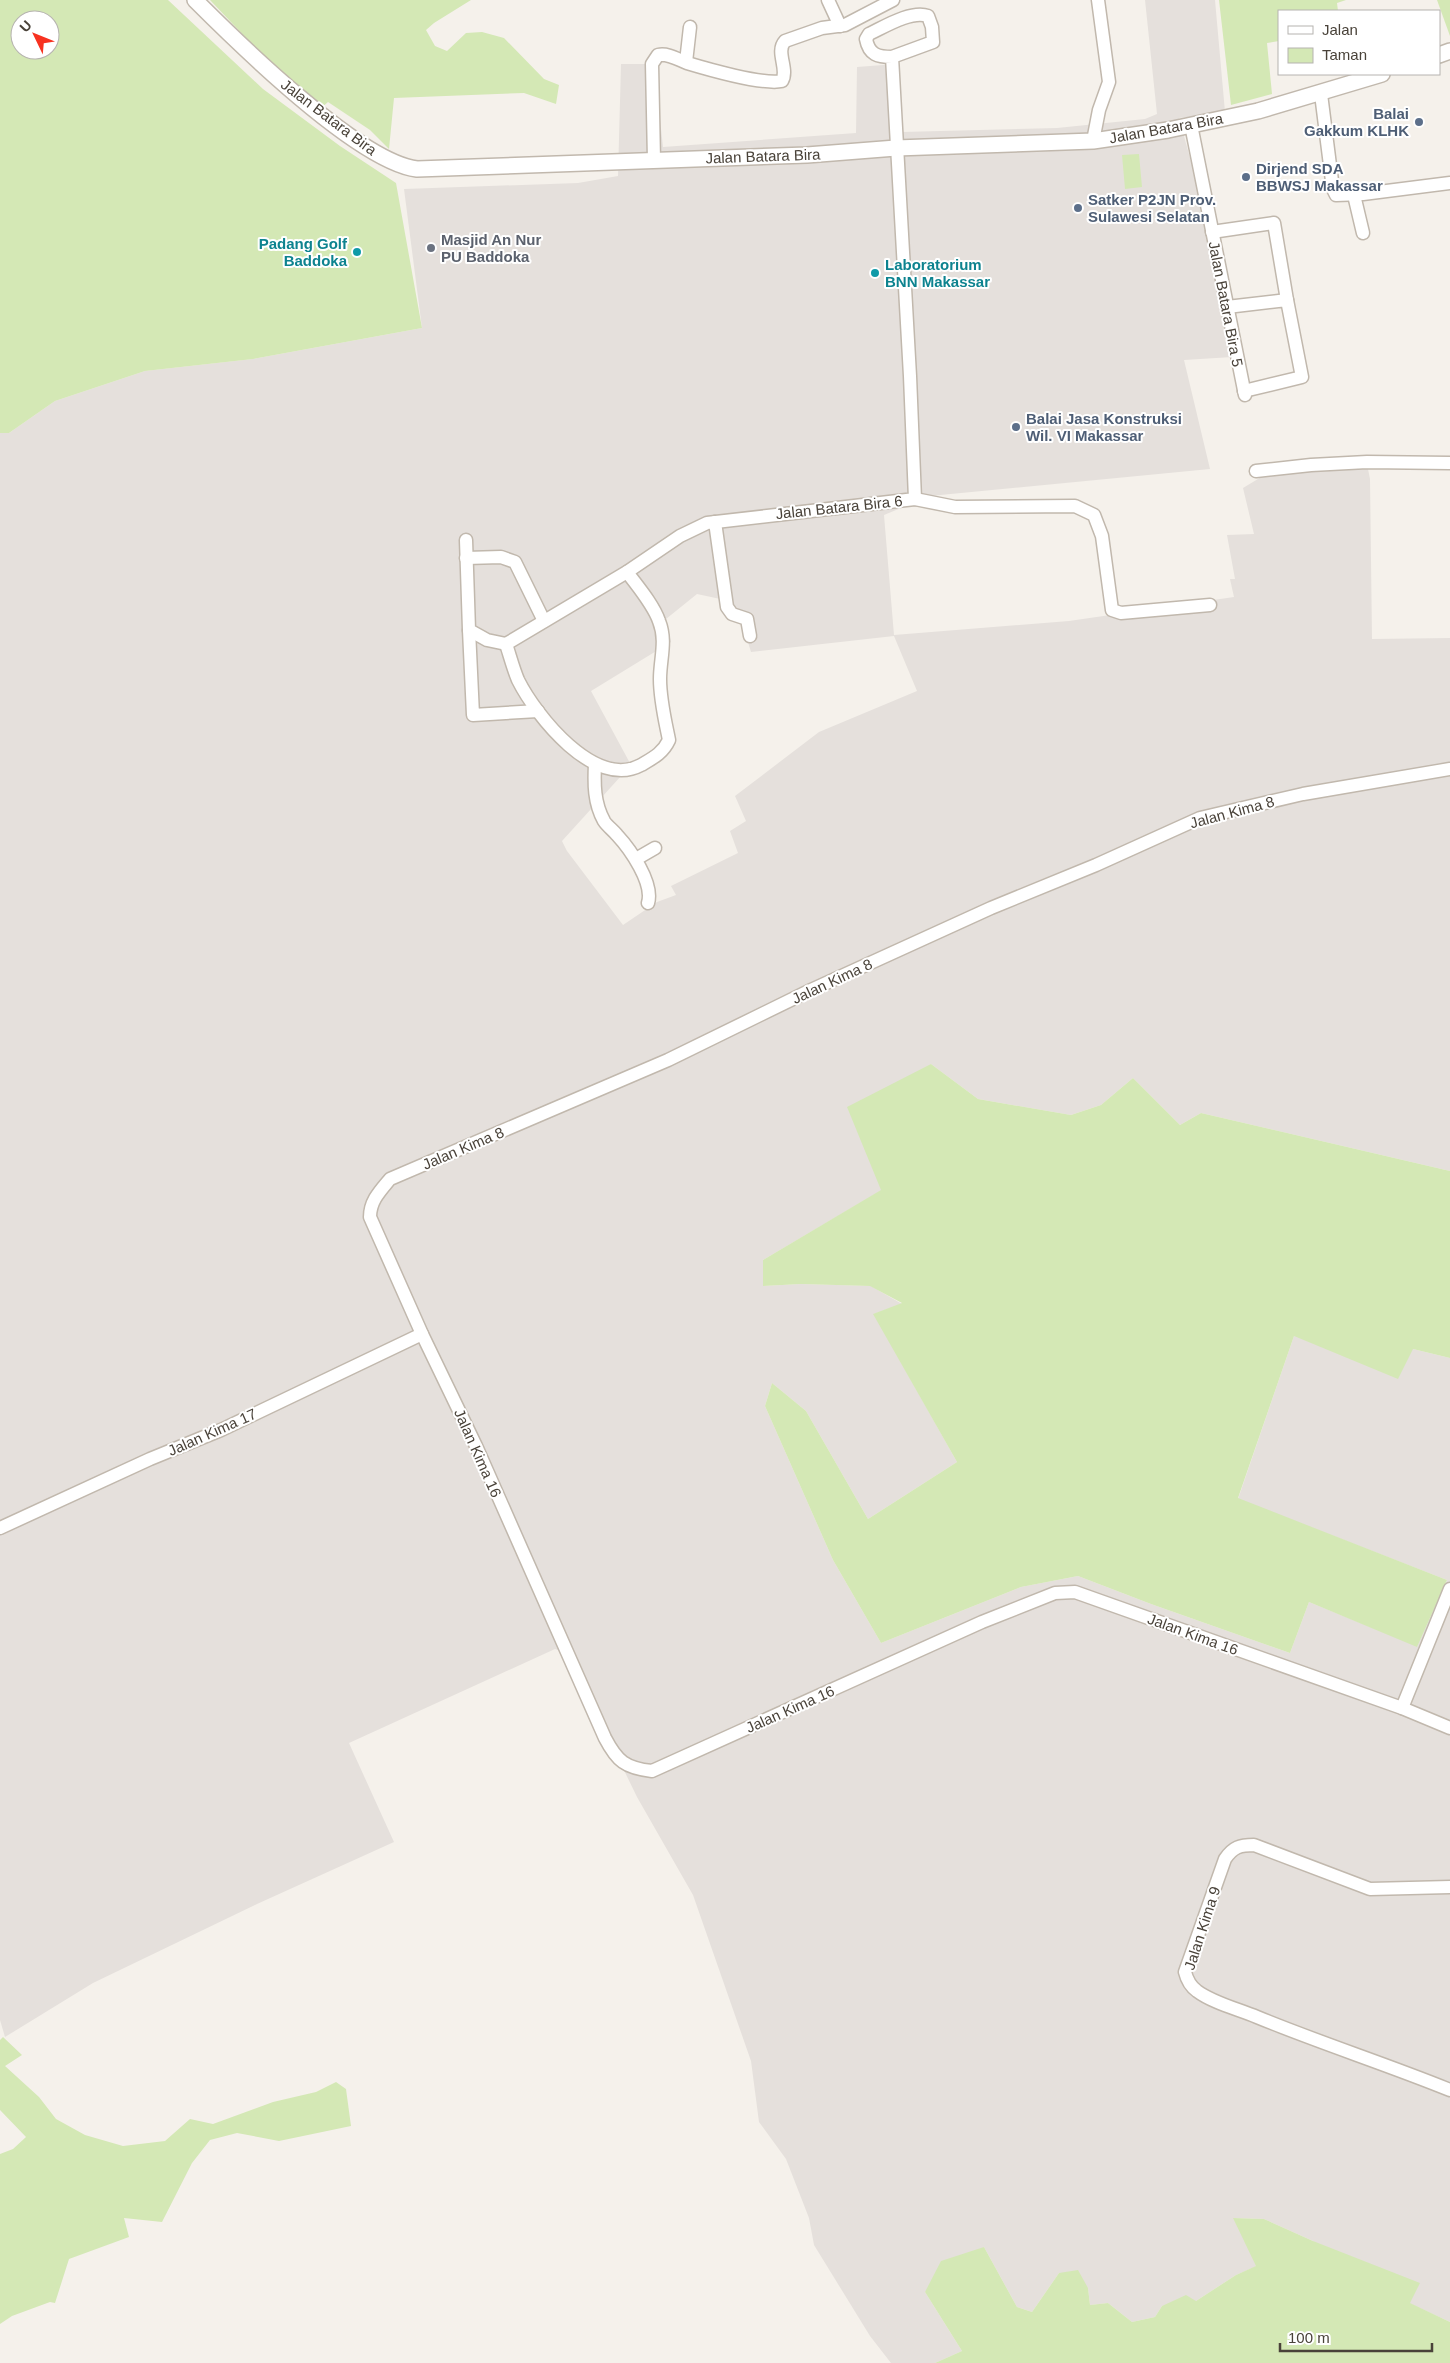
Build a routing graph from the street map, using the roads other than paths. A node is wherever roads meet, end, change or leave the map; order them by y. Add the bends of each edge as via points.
1 (195, 0) edge
2 (828, 0) edge
3 (893, 0) edge
4 (1098, 0) edge
5 (840, 26) junction
6 (690, 27) dead end
7 (892, 57) junction
8 (686, 62) junction
9 (1379, 75) edge
10 (1321, 94) junction
11 (1191, 125) junction
12 (1093, 141) junction
13 (896, 148) junction
14 (654, 160) junction
15 (1450, 183) edge
16 (1354, 195) junction
17 (1212, 232) junction
18 (1362, 233) dead end
19 (1287, 300) junction
20 (1227, 307) junction
21 (1450, 463) edge
22 (1256, 471) dead end
23 (915, 499) junction
24 (715, 522) junction
25 (466, 540) dead end
26 (466, 558) junction
27 (627, 572) junction
28 (1210, 605) dead end
29 (544, 621) junction
30 (469, 630) junction
31 (750, 636) dead end
32 (506, 644) junction
33 (538, 711) junction
34 (595, 764) junction
35 (1450, 769) edge
36 (655, 848) dead end
37 (636, 859) junction
38 (648, 903) dead end
39 (422, 1334) junction
40 (0, 1528) edge
41 (1450, 1589) edge
42 (1402, 1708) junction
43 (1450, 1728) edge
44 (1450, 1886) edge
45 (1450, 2090) edge

1 - 14 street, Jalan Batara Bira via 279,79 354,139 406,168
2 - 5 street
3 - 5 street
4 - 12 street via 1109,82
5 - 8 street via 822,28 782,42 782,81 768,83
6 - 8 street
7 - 7 street via 933,42 928,16 910,17 867,36 867,44 874,54
7 - 13 street, Jalan Batara Bira 6
8 - 14 street via 660,54 653,60
9 - 10 street, Jalan Batara Bira
10 - 11 street, Jalan Batara Bira
10 - 16 street via 1333,189 1337,196
11 - 12 street, Jalan Batara Bira
11 - 17 street, Jalan Batara Bira 5
12 - 13 street, Jalan Batara Bira
13 - 14 street, Jalan Batara Bira via 807,155
13 - 23 street, Jalan Batara Bira 6
15 - 16 street
16 - 18 street
17 - 19 street via 1274,223
17 - 20 street, Jalan Batara Bira 5
19 - 20 street
19 - 20 street, Jalan Batara Bira 5 via 1302,377 1244,393
21 - 22 street via 1366,462
23 - 24 street, Jalan Batara Bira 6
23 - 28 street via 955,507 1075,506 1094,515 1102,536 1112,610 1121,613
24 - 27 street, Jalan Batara Bira 6 via 687,532
24 - 31 street via 727,606 732,614 747,619
25 - 26 street
26 - 29 street via 506,558 515,562
26 - 30 street
27 - 29 street, Jalan Batara Bira 6
27 - 34 street via 659,619 662,630 661,697 669,740 663,752 626,771
29 - 32 street, Jalan Batara Bira 6
30 - 32 street via 487,640
30 - 33 street via 473,715
32 - 33 street via 518,680
33 - 34 street via 575,751
34 - 37 street via 594,795 604,822
35 - 39 street, Jalan Kima 8 via 1303,794 1200,818 811,990 668,1060 390,1179 375,1198 370,1217
36 - 37 street
37 - 38 street via 648,890
39 - 40 street, Jalan Kima 17 via 221,1430
39 - 42 street, Jalan Kima 16 via 476,1446 605,1738 613,1753 635,1769 652,1771 982,1622 1065,1592 1075,1592
41 - 42 street
42 - 43 street, Jalan Kima 16
44 - 45 street, Jalan Kima 9 via 1370,1889 1254,1845 1240,1846 1225,1859 1185,1972 1197,1991 1213,1999

